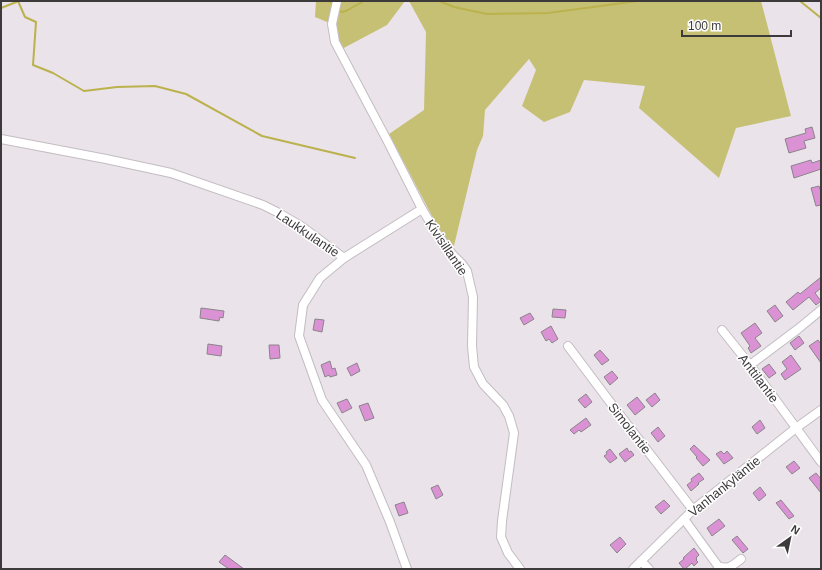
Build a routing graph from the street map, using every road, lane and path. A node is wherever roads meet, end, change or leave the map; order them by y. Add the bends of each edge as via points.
1 (336, 6) edge
2 (1, 139) edge
3 (422, 210) junction
4 (344, 258) junction
5 (821, 310) edge
6 (722, 330) dead end
7 (568, 346) dead end
8 (750, 365) junction
9 (821, 410) edge
10 (796, 428) junction
11 (821, 462) edge
12 (693, 510) junction
13 (684, 519) junction
14 (741, 560) dead end
15 (641, 561) junction
16 (407, 569) edge
17 (520, 569) edge
18 (633, 569) edge
19 (649, 569) edge

1 - 3 street, Kivisillantie via 332,24 335,42
2 - 4 street, Laukkulantie via 171,173 250,200 278,212 301,226
3 - 4 street
3 - 17 street, Kivisillantie via 467,271 473,297 474,367 483,384 503,404 514,433 501,537 508,553
4 - 16 street, Laukkulantie via 320,278 304,305 299,336 322,400 366,464
5 - 8 street
6 - 8 street, Anttilantie
7 - 12 street, Simolantie
8 - 10 street, Anttilantie
9 - 10 street, Vanhankyläntie
10 - 11 street, Anttilantie
10 - 12 street, Vanhankyläntie
12 - 13 street, Vanhankyläntie
13 - 14 street via 718,566 729,568
13 - 15 street, Vanhankyläntie
15 - 18 street, Vanhankyläntie
15 - 19 street

